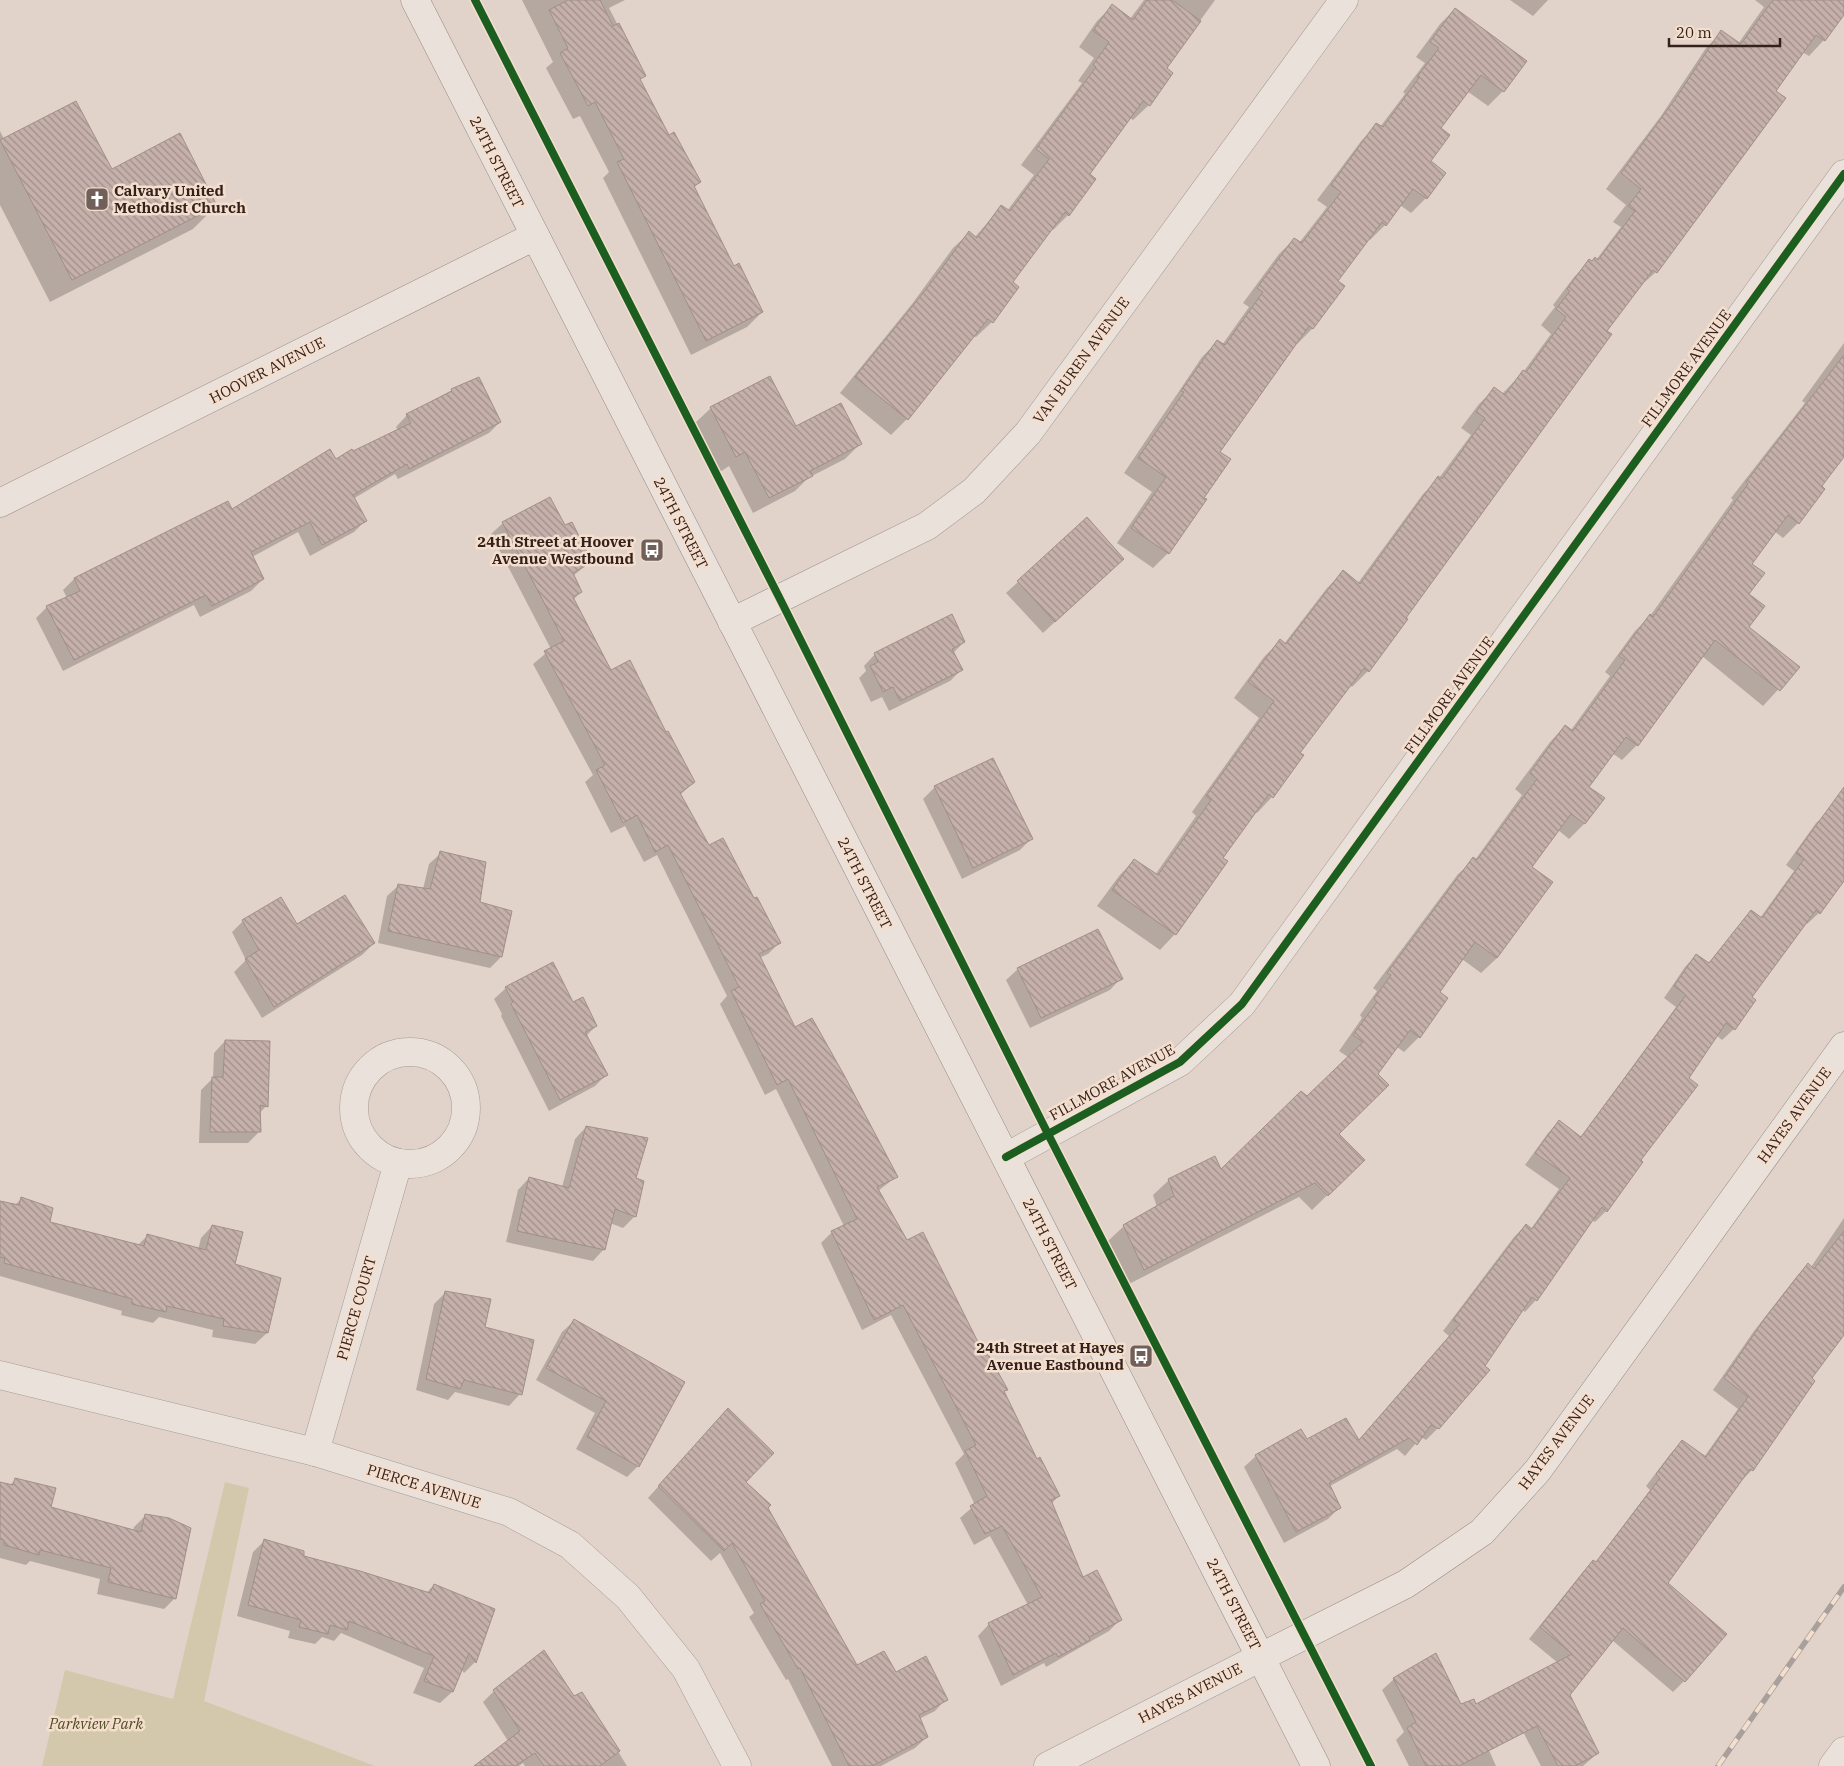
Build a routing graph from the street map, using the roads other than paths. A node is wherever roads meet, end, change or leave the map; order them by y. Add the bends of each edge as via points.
1 (415, 0) edge
2 (1344, 0) edge
3 (1844, 174) edge
4 (535, 236) junction
5 (0, 503) edge
6 (732, 622) junction
7 (1844, 1046) edge
8 (1006, 1157) junction
9 (398, 1163) junction
10 (0, 1375) edge
11 (315, 1452) junction
12 (1261, 1657) junction
13 (1844, 1751) edge
14 (737, 1766) edge
15 (1048, 1766) edge
16 (1316, 1766) edge
17 (1833, 1766) edge

1 - 4 street, 24TH STREET
2 - 6 street, VAN BUREN AVENUE via 1028,433 974,491 927,526
3 - 8 street, FILLMORE AVENUE via 1242,1004 1180,1062
4 - 5 street, HOOVER AVENUE
4 - 6 street, 24TH STREET
6 - 8 street, 24TH STREET
7 - 12 street, HAYES AVENUE via 1538,1470 1482,1532 1406,1584
8 - 12 street, 24TH STREET
9 - 9 street via 427,1162 451,1146 466,1120 464,1091 448,1066 422,1052 393,1053 385,1058 368,1069 354,1095 356,1125 371,1150
9 - 11 street, PIERCE COURT
10 - 11 street, PIERCE AVENUE
11 - 14 street, PIERCE AVENUE via 509,1512 570,1545 628,1597 686,1669
12 - 15 street, HAYES AVENUE
12 - 16 street, 24TH STREET
13 - 17 street

